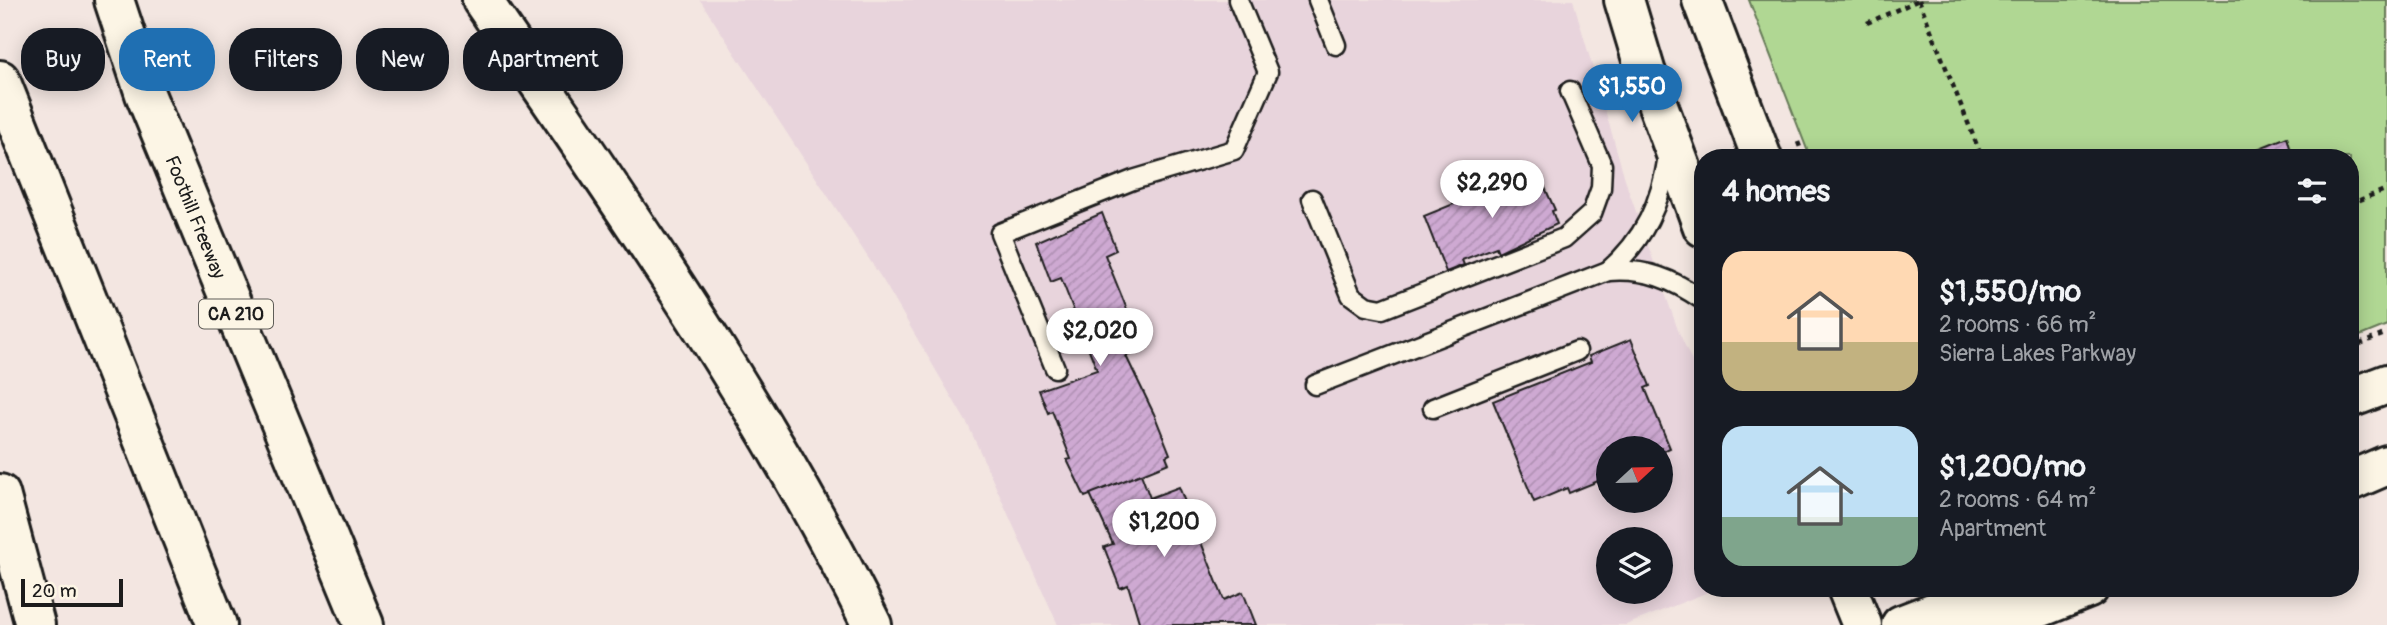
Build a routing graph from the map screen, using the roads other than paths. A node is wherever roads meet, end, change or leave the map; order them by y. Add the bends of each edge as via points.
1 (114, 0) edge
2 (482, 0) edge
3 (1238, 0) edge
4 (1318, 0) edge
5 (1623, 0) edge
6 (1703, 0) edge
7 (1336, 45) dead end
8 (0, 79) edge
9 (1570, 91) dead end
10 (1670, 142) junction
11 (1759, 149) edge
12 (1312, 199) dead end
13 (1694, 204) edge
14 (1608, 271) junction
15 (1694, 295) edge
16 (1577, 351) dead end
17 (1055, 368) dead end
18 (2387, 384) edge
19 (1315, 385) dead end
20 (2359, 395) edge
21 (1433, 408) dead end
22 (2387, 465) edge
23 (2359, 477) edge
24 (0, 494) edge
25 (1851, 597) edge
26 (2066, 597) edge
27 (1948, 602) edge
28 (35, 625) edge
29 (217, 625) edge
30 (364, 625) edge
31 (872, 625) edge
32 (1862, 625) edge
33 (1901, 625) edge

1 - 30 main road, Foothill Freeway / CA 210 via 145,94
2 - 31 main road via 689,304 816,513
3 - 17 lane via 1268,72 1234,150 1132,180 1000,233
4 - 7 lane
5 - 10 main road
6 - 11 main road
8 - 29 main road
9 - 12 lane via 1602,165 1601,188 1592,214 1564,238 1382,309 1366,306 1351,295
10 - 13 main road
10 - 14 lane via 1656,207 1637,241
14 - 15 lane via 1629,269 1659,275
14 - 19 lane
16 - 21 lane
18 - 20 main road
22 - 23 main road
24 - 28 main road
25 - 32 main road
26 - 27 main road via 2021,615
27 - 33 main road

